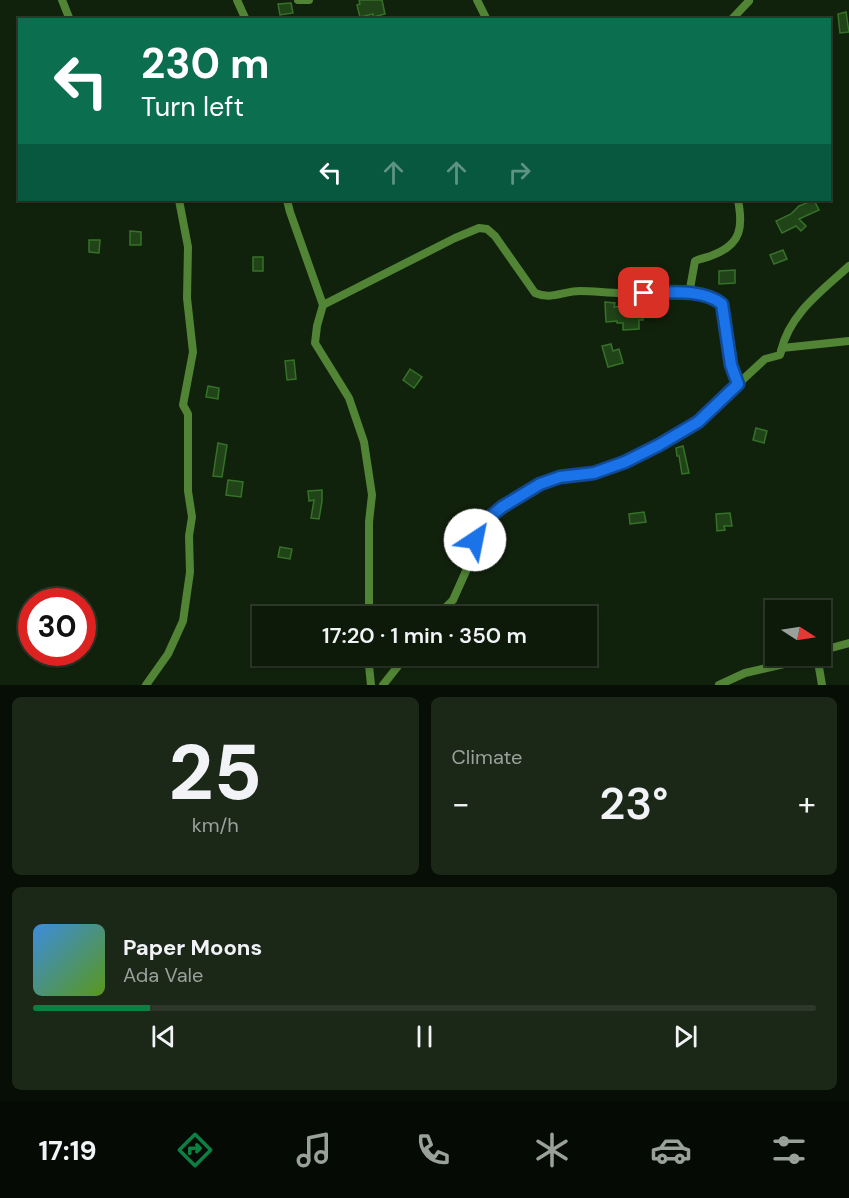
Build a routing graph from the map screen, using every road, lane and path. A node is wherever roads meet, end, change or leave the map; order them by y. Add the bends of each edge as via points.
1 (62, 0) edge
2 (237, 0) edge
3 (298, 0) edge
4 (309, 0) edge
5 (477, 0) edge
6 (748, 1) edge
7 (69, 18) edge
8 (245, 18) edge
9 (486, 18) edge
10 (733, 18) edge
11 (179, 201) edge
12 (287, 201) edge
13 (738, 201) edge
14 (849, 266) edge
15 (689, 294) junction
16 (323, 305) junction
17 (849, 341) edge
18 (780, 355) junction
19 (738, 384) junction
20 (369, 606) edge
21 (447, 606) edge
22 (849, 643) edge
23 (831, 648) edge
24 (369, 666) edge
25 (398, 666) edge
26 (776, 666) edge
27 (817, 666) edge
28 (146, 685) edge
29 (371, 685) edge
30 (384, 685) edge
31 (719, 685) edge
32 (822, 685) edge

1 - 7 street
2 - 8 street
3 - 4 street
5 - 9 street
6 - 10 street
11 - 28 street via 188,247 187,298 192,345 183,405 188,414 190,572 183,621 168,654
12 - 16 street
13 - 15 street via 738,235 722,250 695,261
14 - 18 street via 793,320
15 - 16 street via 578,291 541,296 495,236 487,228 479,228
15 - 19 street via 722,304 731,365
16 - 20 street via 315,343 349,398 364,442 372,495
17 - 18 street via 782,348
18 - 19 street via 765,359
19 - 21 street via 698,422 659,445 594,473 540,484 502,507 484,522 466,571
22 - 23 street
24 - 29 street
25 - 30 street
26 - 31 street via 745,673
27 - 32 street

